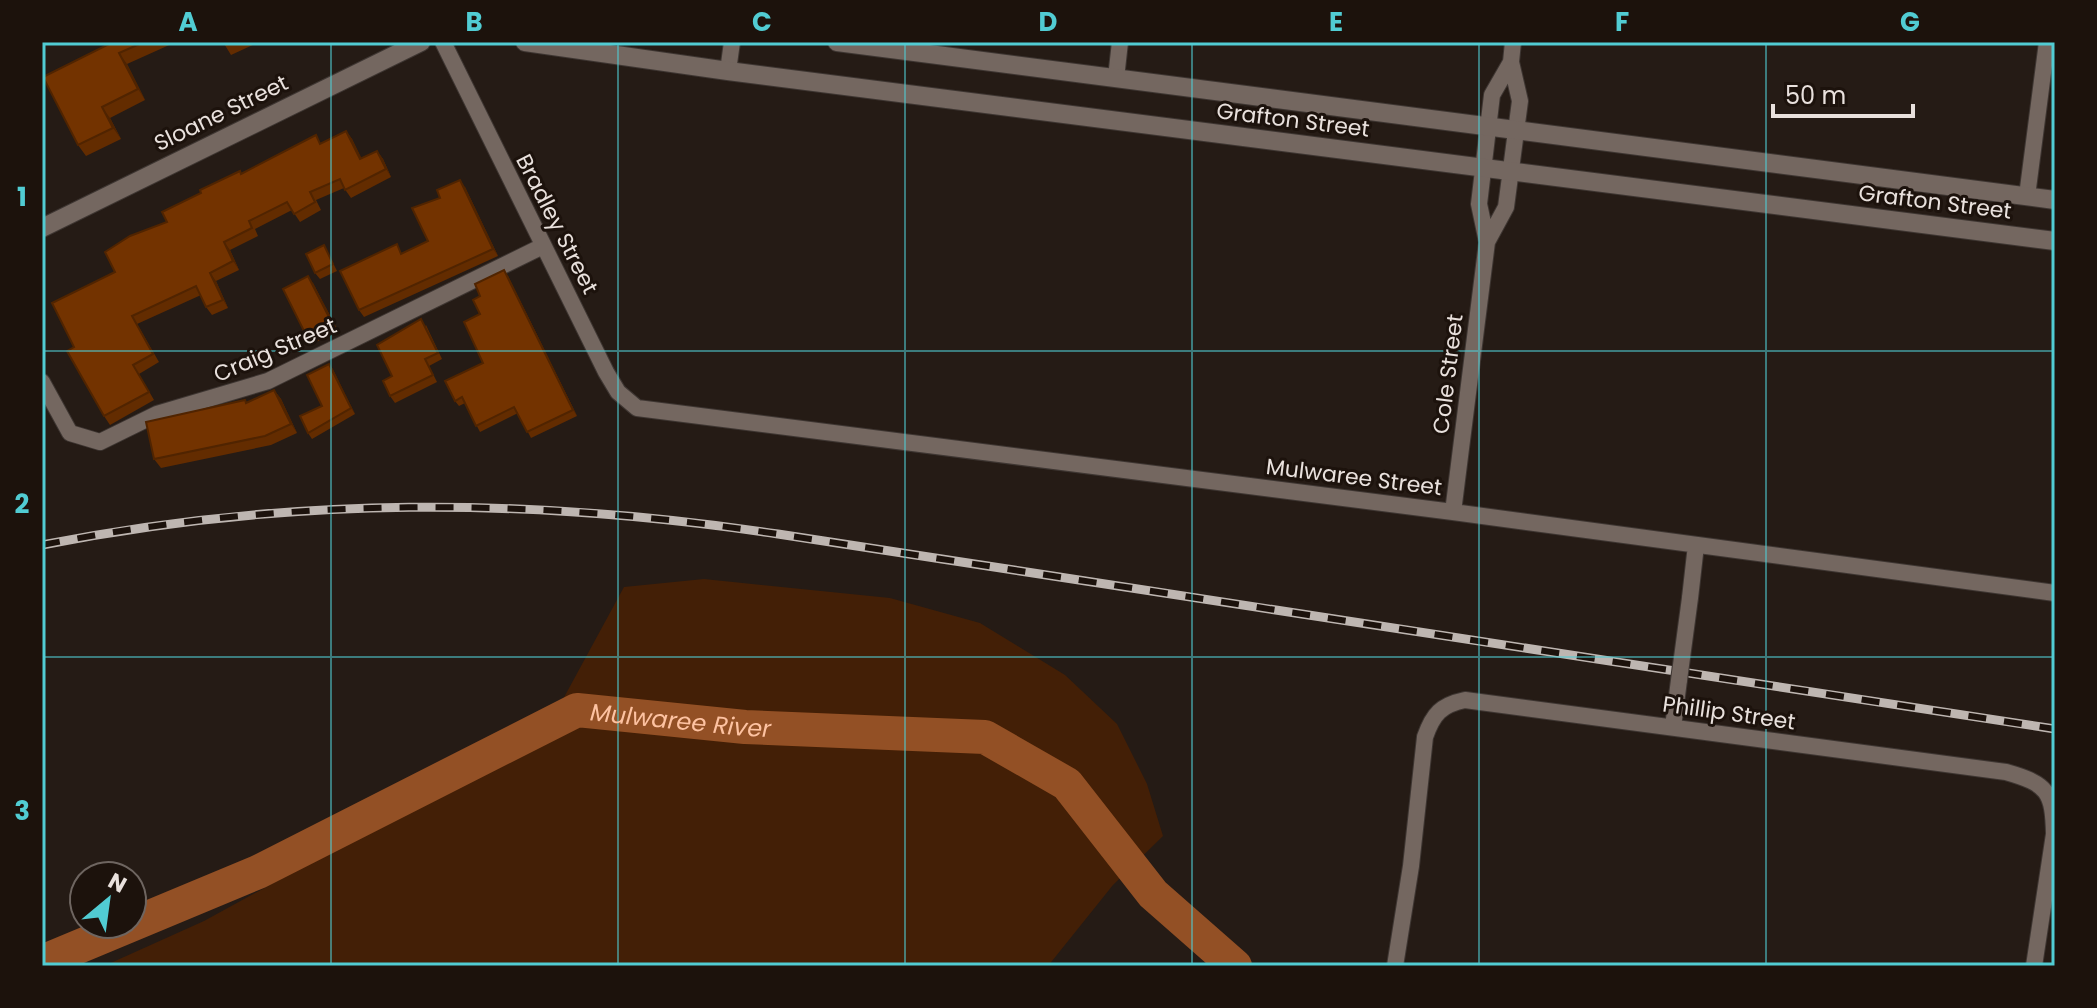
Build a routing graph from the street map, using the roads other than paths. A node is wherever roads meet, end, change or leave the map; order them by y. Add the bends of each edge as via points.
1 (421, 42) edge
2 (443, 42) edge
3 (525, 42) edge
4 (732, 42) edge
5 (837, 42) edge
6 (1120, 42) edge
7 (1513, 42) edge
8 (2047, 42) edge
9 (1511, 62) junction
10 (728, 71) junction
11 (1116, 78) junction
12 (1489, 125) junction
13 (1516, 129) junction
14 (1484, 169) junction
15 (1510, 172) junction
16 (2027, 196) junction
17 (2055, 200) edge
18 (42, 228) edge
19 (2055, 241) edge
20 (1487, 242) junction
21 (543, 246) junction
22 (42, 382) edge
23 (647, 410) joint
24 (1453, 512) junction
25 (1696, 545) junction
26 (2055, 593) edge
27 (1673, 727) junction
28 (1395, 966) edge
29 (2034, 966) edge

1 - 18 street, Sloane Street
2 - 21 street, Bradley Street
3 - 10 street, Grafton Street
4 - 10 street
5 - 11 street, Grafton Street
6 - 11 street
7 - 9 street, Cole Street
8 - 16 street
9 - 12 street, Cole Street via 1492,95
9 - 13 street, Cole Street via 1520,100
10 - 14 street, Grafton Street
11 - 12 street, Grafton Street
12 - 13 street, Grafton Street
12 - 14 street, Cole Street
13 - 15 street, Cole Street
13 - 16 street, Grafton Street
14 - 15 street, Grafton Street
14 - 20 street, Cole Street via 1479,204
15 - 19 street, Grafton Street
15 - 20 street, Cole Street via 1506,207
16 - 17 street, Grafton Street
20 - 24 street, Cole Street
21 - 22 street, Craig Street via 268,381 157,414 100,442 70,433
21 - 23 street, Bradley Street via 618,392
23 - 24 street, Mulwaree Street
24 - 25 street, Mulwaree Street
25 - 26 street, Mulwaree Street
25 - 27 street, bridge
27 - 28 street, Phillip Street via 1497,703 1446,704 1432,717 1425,737
27 - 29 street, Phillip Street via 2006,772 2044,787 2051,798 2054,834

